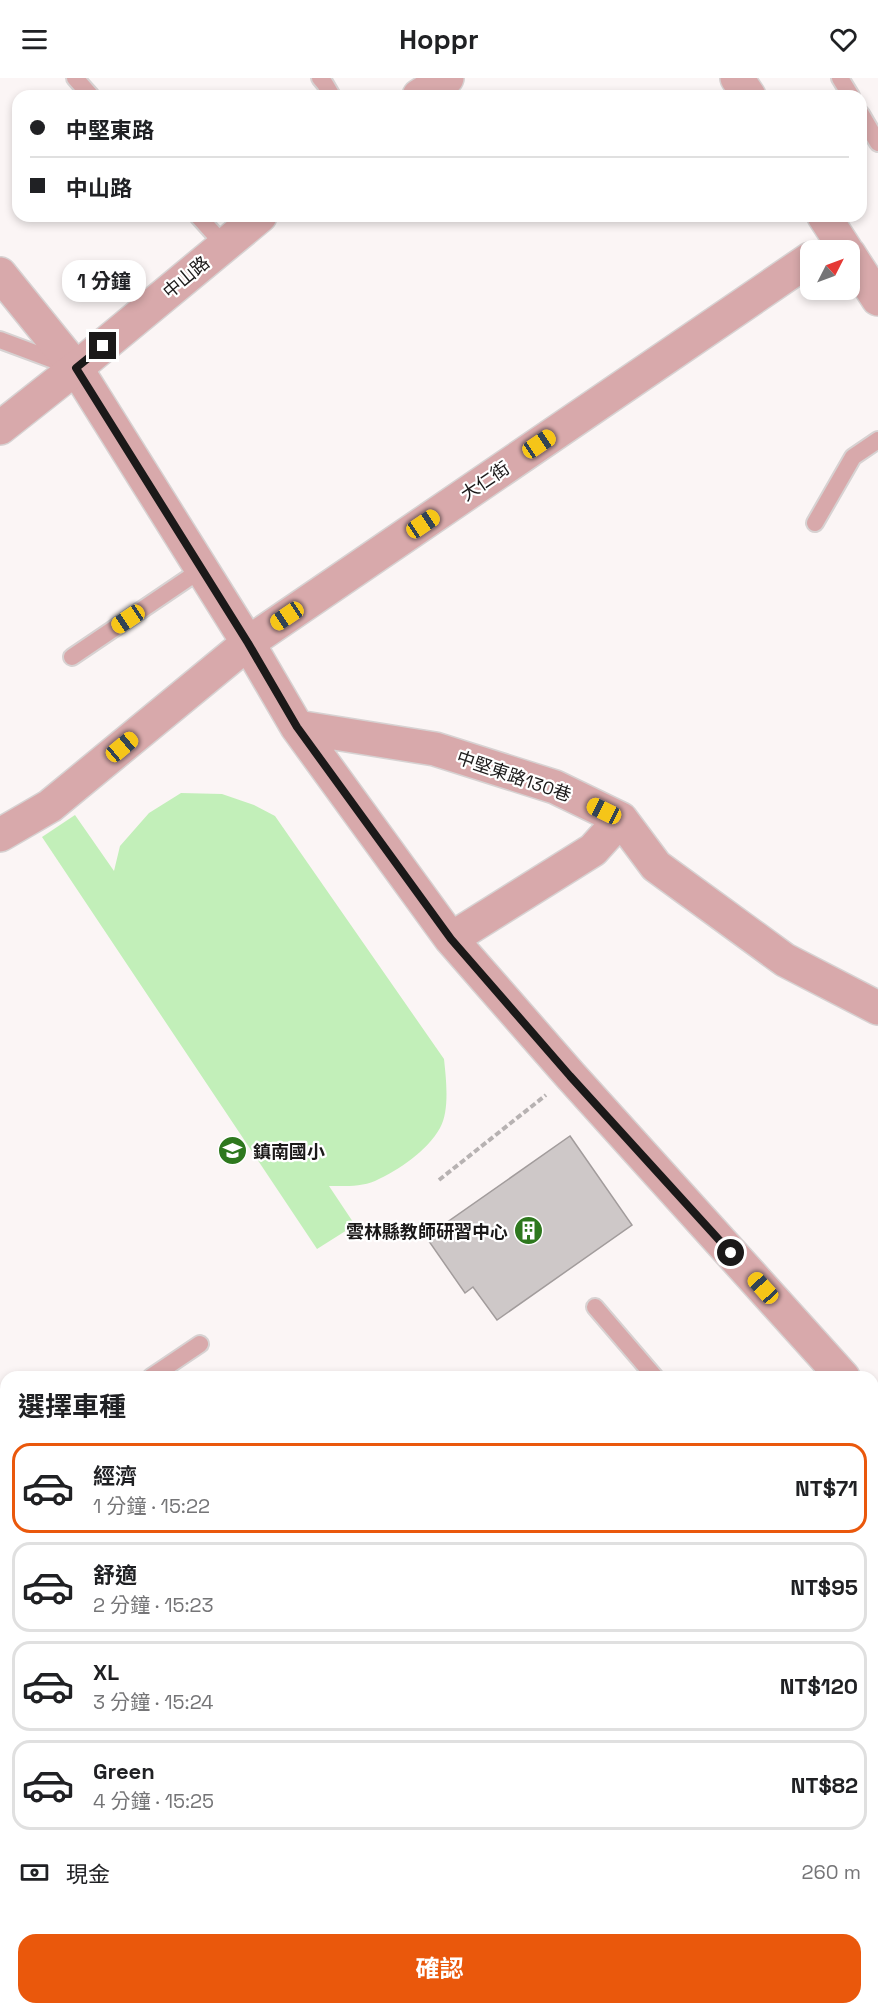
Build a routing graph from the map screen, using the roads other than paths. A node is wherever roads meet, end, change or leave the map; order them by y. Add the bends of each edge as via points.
1 (75, 78) edge
2 (447, 78) edge
3 (86, 90) edge
4 (428, 90) edge
5 (867, 124) edge
6 (878, 143) edge
7 (203, 222) edge
8 (253, 222) edge
9 (224, 245) junction
10 (800, 266) edge
11 (0, 274) edge
12 (860, 275) edge
13 (878, 299) edge
14 (0, 340) edge
15 (76, 368) junction
16 (0, 428) edge
17 (878, 440) edge
18 (815, 523) dead end
19 (202, 569) junction
20 (248, 643) junction
21 (72, 657) dead end
22 (297, 727) junction
23 (621, 819) junction
24 (0, 835) edge
25 (451, 939) junction
26 (878, 1008) edge
27 (595, 1306) dead end
28 (200, 1344) dead end
29 (161, 1371) edge
30 (651, 1371) edge
31 (838, 1371) edge

1 - 3 lane
2 - 4 street
5 - 6 lane
7 - 9 lane
8 - 9 street, 中山路
9 - 15 street, 中山路
10 - 20 street, 大仁街
11 - 15 street
12 - 13 street
14 - 15 lane
15 - 16 street, 中山路
15 - 19 street
17 - 18 lane via 853,457
19 - 20 street
19 - 21 lane
20 - 22 street
20 - 24 street, 大仁街 via 50,806
22 - 23 street, 中堅東路130巷 via 435,749 555,787
22 - 25 street
23 - 25 street via 593,850
23 - 26 street, 中堅東路130巷 via 656,866 785,960
25 - 31 street
27 - 30 lane
28 - 29 lane

